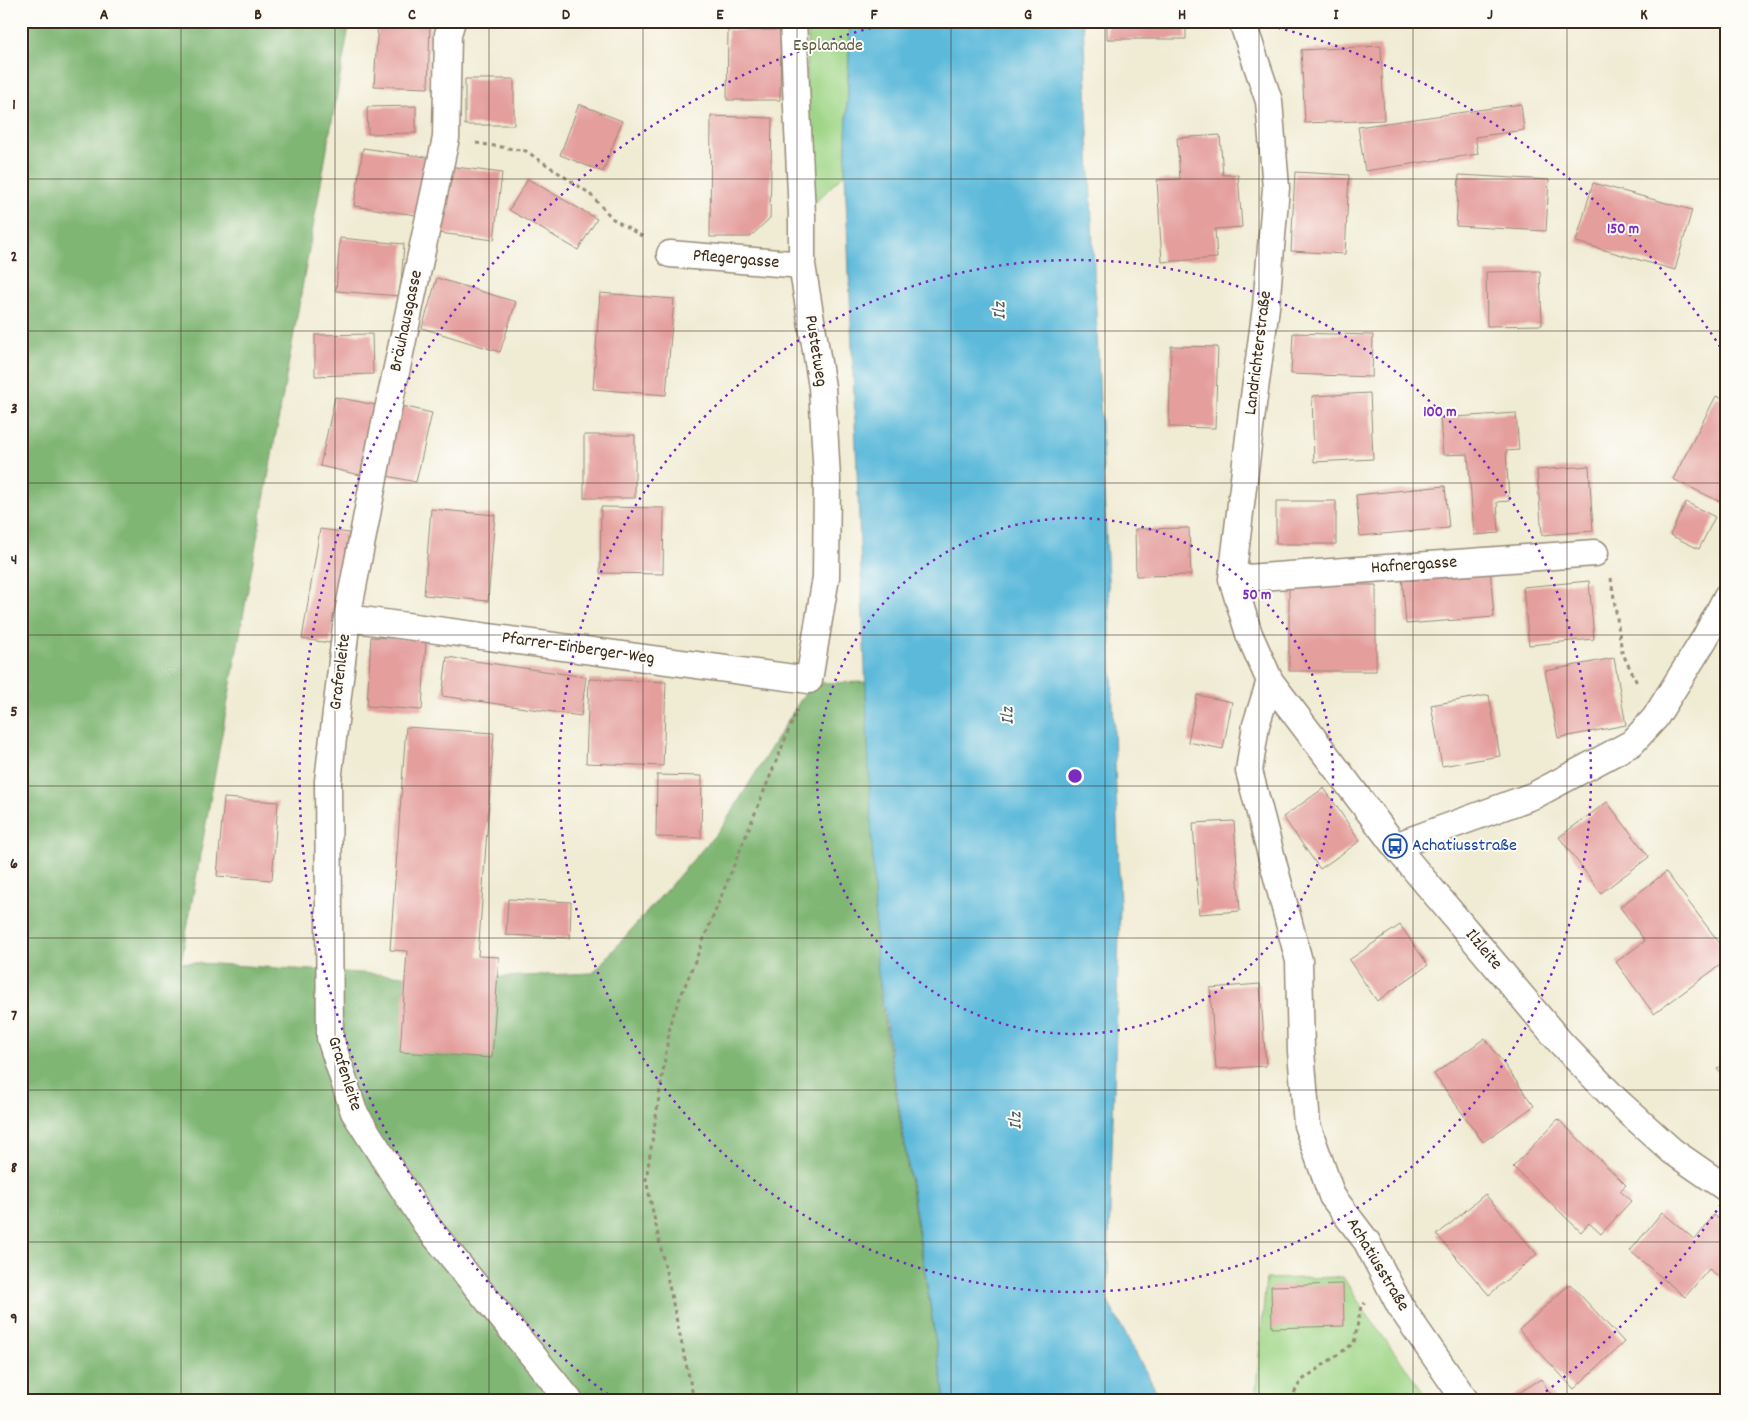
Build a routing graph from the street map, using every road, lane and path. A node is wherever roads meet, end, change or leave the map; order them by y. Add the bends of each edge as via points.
1 (452, 21) edge
2 (793, 21) edge
3 (1242, 21) edge
4 (446, 138) junction
5 (670, 254) joint
6 (802, 265) junction
7 (1595, 553) joint
8 (1232, 579) junction
9 (1727, 596) edge
10 (347, 618) junction
11 (809, 680) junction
12 (1270, 681) junction
13 (1655, 718) junction
14 (1395, 846) junction
15 (1727, 1189) edge
16 (1387, 1281) junction
17 (569, 1400) edge
18 (694, 1400) edge
19 (1290, 1400) edge
20 (1465, 1400) edge

1 - 4 street, Bräuhausgasse via 448,34
2 - 6 street, Pustetweg
3 - 8 street, Landrichterstraße via 1269,101 1276,188 1266,307
4 - 5 path via 526,151 589,193 613,219
4 - 10 street, Bräuhausgasse
5 - 6 street, Pflegergasse
6 - 11 street, Pustetweg via 822,387 828,480 826,577
7 - 8 street, Hafnergasse
7 - 13 path via 1610,569 1622,652
8 - 12 street, Landrichterstraße via 1249,634
9 - 13 street
10 - 11 street, Pfarrer-Einberger-Weg
10 - 17 street, Grafenleite via 328,781 330,1038 354,1112 427,1226
11 - 18 path via 671,1020 666,1049 646,1180
12 - 14 street, Ilzleite
12 - 16 street, Achatiusstraße via 1256,725 1249,771 1299,961 1307,1125 1332,1196 1367,1242
13 - 14 street via 1632,742 1535,795
14 - 15 street, Ilzleite via 1567,1050 1672,1151
16 - 19 path via 1361,1306 1354,1343 1301,1381
16 - 20 street, Achatiusstraße via 1400,1306

